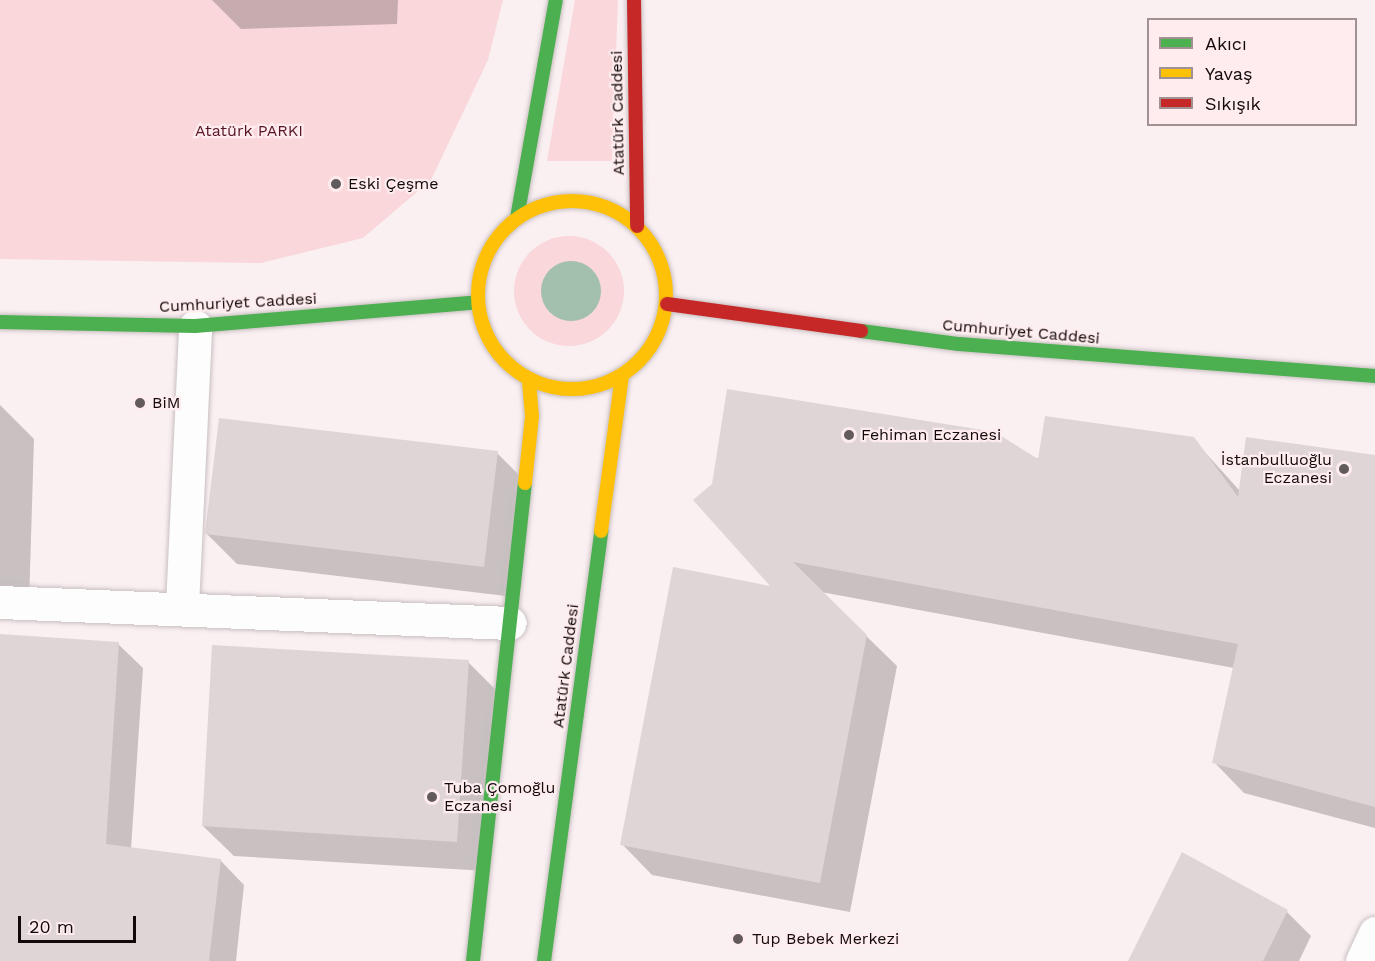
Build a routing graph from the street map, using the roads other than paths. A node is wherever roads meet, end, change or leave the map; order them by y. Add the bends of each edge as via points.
1 (556, 0) edge
2 (634, 0) edge
3 (517, 218) junction
4 (637, 226) junction
5 (478, 302) junction
6 (667, 304) junction
7 (0, 322) edge
8 (195, 326) junction
9 (622, 375) junction
10 (1375, 376) edge
11 (530, 379) junction
12 (0, 602) edge
13 (182, 606) junction
14 (510, 623) junction
15 (1375, 933) edge
16 (473, 961) edge
17 (544, 961) edge
18 (1362, 961) edge

1 - 3 main road
2 - 4 main road, Atatürk Caddesi
3 - 4 main road via 546,204 578,200 610,208
3 - 5 main road via 495,241 485,260
4 - 6 main road via 655,249 665,276
5 - 8 main road, Cumhuriyet Caddesi
5 - 11 main road via 486,333 504,360
6 - 9 main road via 649,349
6 - 10 main road, Cumhuriyet Caddesi via 959,344
7 - 8 main road, Cumhuriyet Caddesi
8 - 13 street
9 - 11 main road via 576,389
9 - 17 main road, Atatürk Caddesi
11 - 14 main road via 532,416
12 - 13 street
13 - 14 street
14 - 16 main road
15 - 18 street

